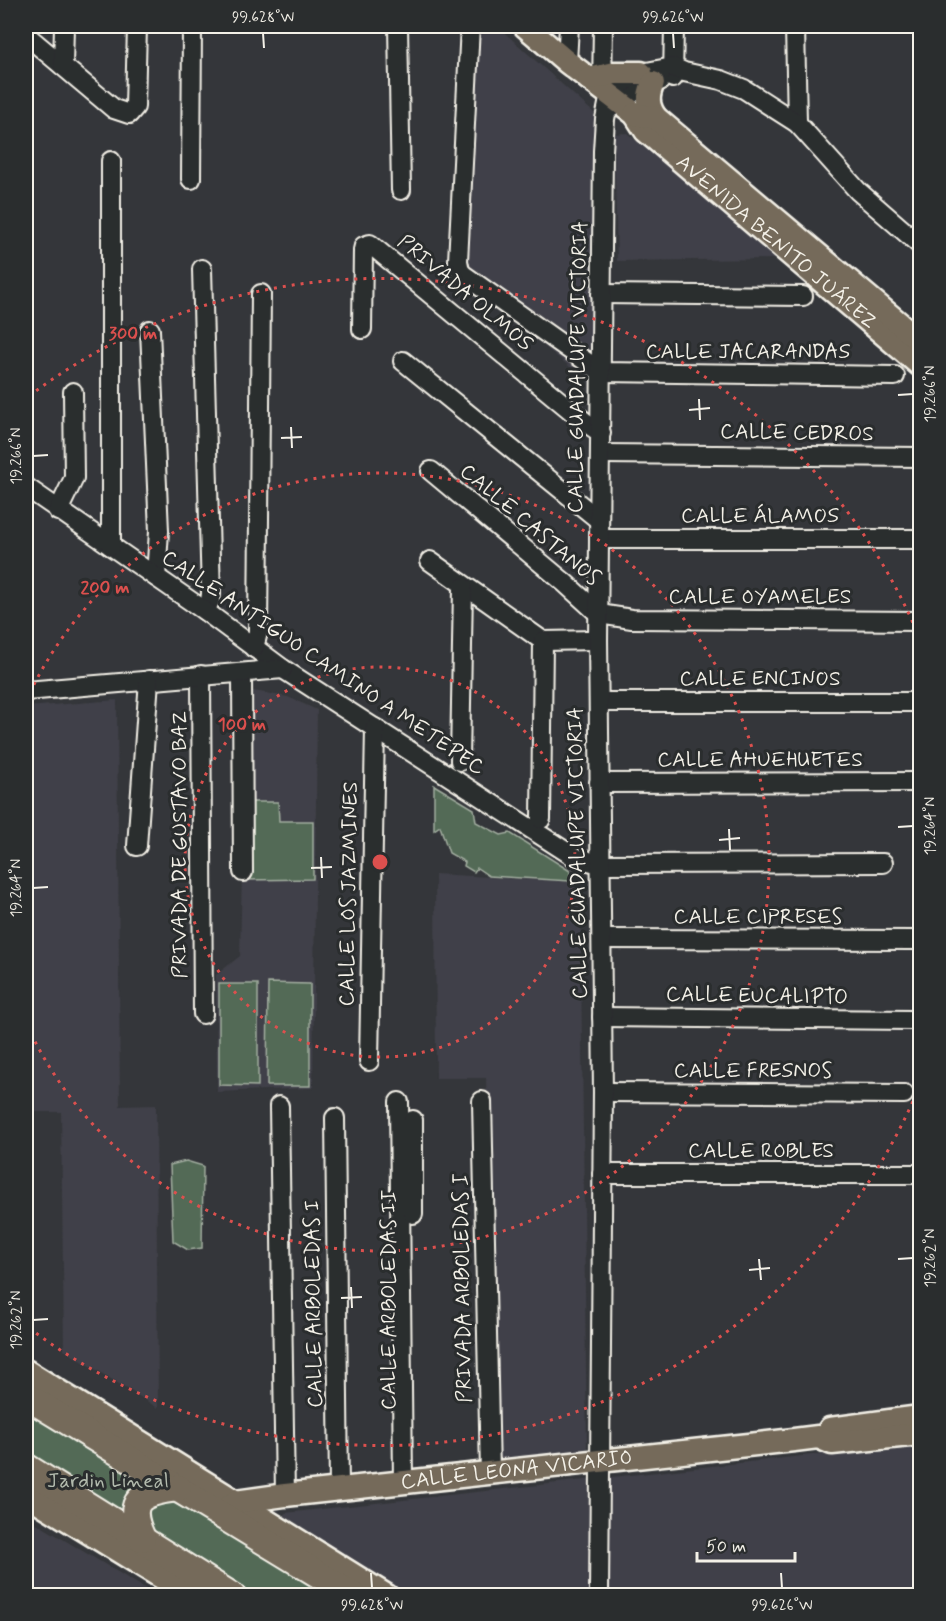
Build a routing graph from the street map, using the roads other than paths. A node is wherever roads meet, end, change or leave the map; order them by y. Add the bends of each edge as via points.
1 (64, 26) edge
2 (137, 26) edge
3 (192, 26) edge
4 (398, 26) edge
5 (470, 26) edge
6 (525, 26) edge
7 (569, 26) edge
8 (603, 26) edge
9 (674, 26) edge
10 (795, 26) edge
11 (26, 35) edge
12 (567, 62) junction
13 (63, 66) junction
14 (665, 75) junction
15 (615, 98) junction
16 (797, 123) junction
17 (111, 161) dead end
18 (191, 179) dead end
19 (401, 190) dead end
20 (898, 225) junction
21 (921, 236) edge
22 (921, 245) edge
23 (202, 270) dead end
24 (261, 294) dead end
25 (601, 294) junction
26 (803, 296) dead end
27 (362, 328) dead end
28 (150, 330) dead end
29 (921, 341) edge
30 (403, 361) dead end
31 (921, 365) edge
32 (601, 372) junction
33 (895, 376) dead end
34 (73, 392) dead end
35 (601, 433) junction
36 (601, 454) junction
37 (921, 457) edge
38 (431, 471) dead end
39 (26, 487) edge
40 (58, 511) junction
41 (599, 520) junction
42 (921, 538) edge
43 (599, 539) junction
44 (111, 546) junction
45 (430, 561) dead end
46 (156, 577) junction
47 (463, 587) junction
48 (205, 611) junction
49 (599, 614) junction
50 (921, 621) edge
51 (598, 640) junction
52 (543, 641) junction
53 (254, 648) junction
54 (283, 669) junction
55 (242, 673) junction
56 (201, 675) junction
57 (149, 680) junction
58 (26, 691) edge
59 (599, 702) junction
60 (921, 702) edge
61 (375, 728) junction
62 (460, 761) dead end
63 (921, 782) edge
64 (599, 783) junction
65 (541, 819) dead end
66 (137, 846) dead end
67 (883, 862) dead end
68 (601, 864) junction
69 (243, 872) dead end
70 (602, 939) junction
71 (914, 940) dead end
72 (203, 1014) dead end
73 (602, 1017) junction
74 (912, 1020) dead end
75 (369, 1060) dead end
76 (603, 1092) junction
77 (904, 1094) dead end
78 (482, 1101) dead end
79 (399, 1102) dead end
80 (279, 1106) dead end
81 (335, 1118) dead end
82 (413, 1120) dead end
83 (602, 1174) junction
84 (921, 1174) edge
85 (26, 1371) edge
86 (26, 1396) edge
87 (921, 1417) edge
88 (921, 1434) edge
89 (818, 1437) junction
90 (599, 1461) junction
91 (26, 1467) edge
92 (490, 1473) junction
93 (407, 1481) junction
94 (178, 1488) junction
95 (339, 1489) junction
96 (26, 1494) edge
97 (285, 1495) junction
98 (227, 1507) junction
99 (48, 1508) junction
100 (26, 1509) edge
101 (142, 1538) junction
102 (192, 1596) edge
103 (232, 1596) edge
104 (354, 1596) edge
105 (387, 1596) edge
106 (599, 1596) edge

1 - 13 street
2 - 13 street via 135,107 129,114 114,109
3 - 18 street
4 - 19 street
5 - 32 street via 458,266 464,275
6 - 12 main road, AVENIDA BENITO JUÁREZ
7 - 12 street
8 - 15 street, CALLE GUADALUPE VICTORIA
9 - 14 street
10 - 16 street
11 - 13 street
12 - 15 main road, AVENIDA BENITO JUÁREZ
14 - 15 street
14 - 15 main road via 626,72
14 - 15 main road via 648,103 650,111
14 - 16 street via 721,80 744,89
15 - 25 street, CALLE GUADALUPE VICTORIA via 603,151
15 - 29 main road, AVENIDA BENITO JUÁREZ
15 - 31 main road, AVENIDA BENITO JUÁREZ via 646,131
16 - 20 street via 858,191
17 - 44 street
20 - 21 street
20 - 22 street
23 - 48 street via 211,594
24 - 53 street via 258,632
25 - 26 street
25 - 32 street, CALLE GUADALUPE VICTORIA
27 - 35 street, PRIVADA OLMOS via 363,250 370,244
28 - 46 street via 159,531
30 - 41 street
32 - 33 street, CALLE JACARANDAS
32 - 35 street, CALLE GUADALUPE VICTORIA
34 - 40 street via 74,478
35 - 36 street, CALLE GUADALUPE VICTORIA
36 - 37 street, CALLE CEDROS
36 - 41 street, CALLE GUADALUPE VICTORIA
38 - 49 street, CALLE CASTANOS
39 - 40 street, CALLE ANTIGUO CAMINO A METEPEC
40 - 44 street, CALLE ANTIGUO CAMINO A METEPEC
41 - 43 street, CALLE GUADALUPE VICTORIA
42 - 43 street, CALLE ÁLAMOS
43 - 49 street, CALLE GUADALUPE VICTORIA
44 - 46 street, CALLE ANTIGUO CAMINO A METEPEC
45 - 47 street
46 - 48 street, CALLE ANTIGUO CAMINO A METEPEC
47 - 52 street
47 - 62 street
48 - 53 street, CALLE ANTIGUO CAMINO A METEPEC
49 - 50 street, CALLE OYAMELES via 632,619
49 - 51 street, CALLE GUADALUPE VICTORIA
51 - 52 street
51 - 59 street, CALLE GUADALUPE VICTORIA
52 - 65 street
53 - 54 street, CALLE ANTIGUO CAMINO A METEPEC
54 - 55 street
54 - 61 street, CALLE ANTIGUO CAMINO A METEPEC
55 - 56 street
55 - 69 street
56 - 57 street
56 - 72 street, PRIVADA DE GUSTAVO BAZ
57 - 58 street
57 - 66 street
59 - 60 street, CALLE ENCINOS
59 - 64 street, CALLE GUADALUPE VICTORIA
61 - 68 street, CALLE ANTIGUO CAMINO A METEPEC via 567,854
61 - 75 street, CALLE LOS JAZMINES
63 - 64 street, CALLE AHUEHUETES
64 - 68 street, CALLE GUADALUPE VICTORIA
67 - 68 street, CALLE ANTIGUO CAMINO A METEPEC
68 - 70 street, CALLE GUADALUPE VICTORIA
70 - 71 street, CALLE CIPRESES
70 - 73 street, CALLE GUADALUPE VICTORIA
73 - 74 street, CALLE EUCALIPTO
73 - 76 street, CALLE GUADALUPE VICTORIA
76 - 77 street, CALLE FRESNOS
76 - 83 street, CALLE GUADALUPE VICTORIA
78 - 92 street, PRIVADA ARBOLEDAS I
79 - 93 street
80 - 97 street
81 - 95 street, CALLE ARBOLEDAS I
82 - 93 street, CALLE ARBOLEDAS II
83 - 84 street, CALLE ROBLES
83 - 90 street, CALLE GUADALUPE VICTORIA
85 - 98 main road
86 - 94 highway
87 - 89 main road, CALLE LEONA VICARIO via 831,1429
88 - 89 main road, CALLE LEONA VICARIO via 832,1443
89 - 90 main road, CALLE LEONA VICARIO
90 - 92 main road, CALLE LEONA VICARIO
90 - 106 street, CALLE GUADALUPE VICTORIA
91 - 101 highway
92 - 93 main road, CALLE LEONA VICARIO
93 - 95 main road, CALLE LEONA VICARIO
94 - 98 highway
94 - 101 highway via 152,1492 139,1501 135,1522
95 - 97 main road, CALLE LEONA VICARIO
96 - 99 main road
97 - 98 main road, CALLE LEONA VICARIO
98 - 104 highway
98 - 105 main road
99 - 100 main road
99 - 102 main road
101 - 103 highway

